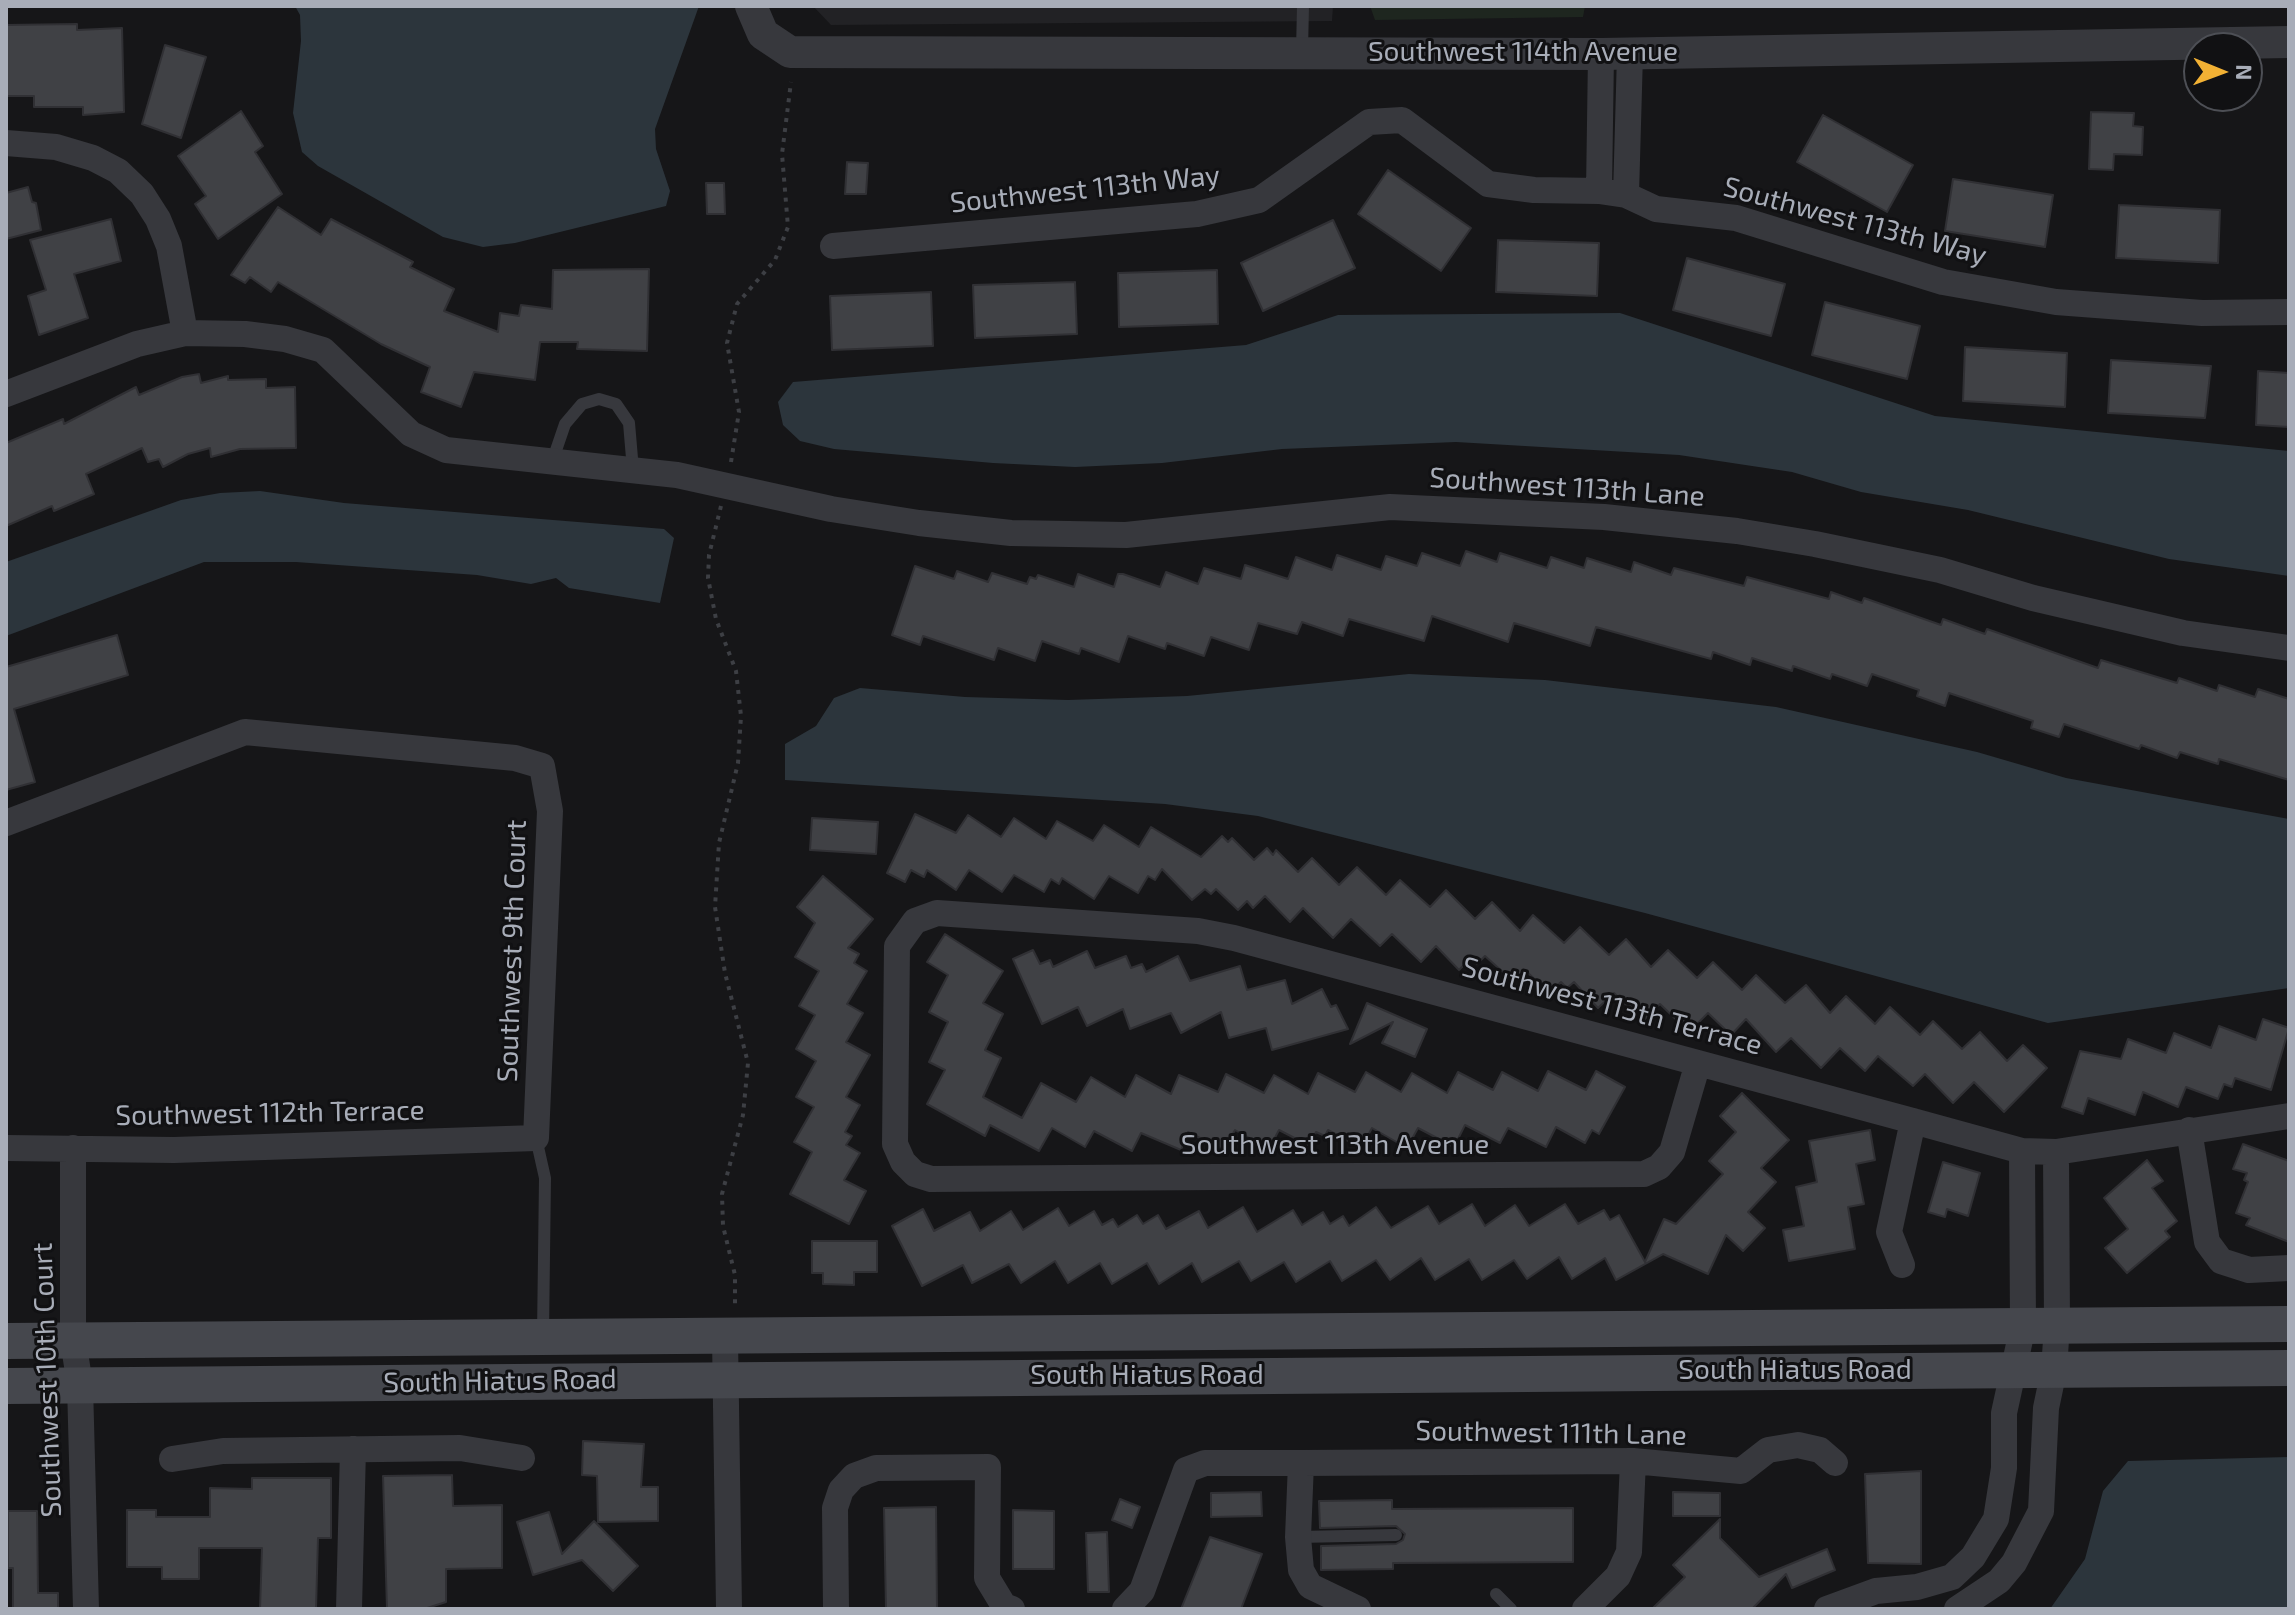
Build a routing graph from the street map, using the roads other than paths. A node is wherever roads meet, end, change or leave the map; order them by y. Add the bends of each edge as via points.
1 (1303, 6) edge
2 (757, 20) edge
3 (2289, 42) edge
4 (1302, 51) junction
5 (1615, 54) junction
6 (6, 143) edge
7 (1599, 191) junction
8 (1626, 195) junction
9 (833, 246) dead end
10 (2289, 312) edge
11 (185, 333) junction
12 (6, 394) edge
13 (552, 462) junction
14 (633, 470) junction
15 (2289, 648) edge
16 (6, 823) edge
17 (1698, 1063) junction
18 (2289, 1116) edge
19 (1913, 1121) junction
20 (2189, 1130) junction
21 (536, 1138) junction
22 (6, 1148) edge
23 (73, 1148) junction
24 (2022, 1151) junction
25 (2056, 1152) junction
26 (903, 1162) joint
27 (1902, 1265) dead end
28 (2289, 1268) edge
29 (730, 1323) junction
30 (2289, 1324) edge
31 (2040, 1326) junction
32 (543, 1337) junction
33 (73, 1340) junction
34 (6, 1341) edge
35 (2289, 1368) edge
36 (2014, 1369) junction
37 (2054, 1370) junction
38 (724, 1378) junction
39 (80, 1385) junction
40 (6, 1386) edge
41 (353, 1449) junction
42 (522, 1458) dead end
43 (172, 1459) dead end
44 (1633, 1461) junction
45 (1301, 1463) junction
46 (1835, 1463) dead end
47 (1396, 1535) dead end
48 (1298, 1537) junction
49 (1496, 1594) dead end
50 (86, 1609) edge
51 (349, 1609) edge
52 (729, 1609) edge
53 (836, 1609) edge
54 (1012, 1609) edge
55 (1125, 1609) edge
56 (1358, 1609) edge
57 (1511, 1609) edge
58 (1585, 1609) edge
59 (1827, 1609) edge
60 (1957, 1609) edge

1 - 4 lane
2 - 4 street, Southwest 114th Avenue via 790,52
3 - 5 street, Southwest 114th Avenue
4 - 5 street, Southwest 114th Avenue
5 - 7 street
5 - 8 street
6 - 11 street via 56,147 93,158 118,171 142,194 169,246
7 - 8 street, Southwest 113th Way
7 - 9 street, Southwest 113th Way via 1488,184 1402,120 1369,122 1259,200 1209,211
8 - 10 street, Southwest 113th Way via 1656,209 1736,218 1985,290 2056,302 2202,313
11 - 12 street via 137,344
11 - 13 street via 272,337 323,350 411,434 446,450
13 - 14 street
13 - 14 lane via 565,424 582,404 599,399 616,404 629,423
14 - 15 street, Southwest 113th Lane via 726,484 831,509 1011,533 1126,535 1390,507 1604,517 1815,544 1940,570 2183,633
16 - 21 street, Southwest 9th Court via 245,732 515,758 542,766 550,811
17 - 19 street, Southwest 113th Terrace
17 - 26 street, Southwest 113th Avenue via 1672,1152 1644,1174 931,1179 915,1174
17 - 26 street, Southwest 113th Terrace via 1198,931 937,913 915,921 897,946 893,1123
18 - 20 street, Southwest 113th Terrace
19 - 24 street, Southwest 113th Terrace
19 - 27 street via 1889,1232
20 - 25 street, Southwest 113th Terrace
20 - 28 street via 2207,1242 2221,1261 2249,1270
21 - 23 street, Southwest 112th Terrace via 174,1150
21 - 32 lane via 545,1178
22 - 23 street, Southwest 112th Terrace
23 - 33 street, Southwest 10th Court
24 - 25 street, Southwest 113th Terrace
24 - 31 street
25 - 31 street
29 - 31 main road, South Hiatus Road
29 - 32 main road, South Hiatus Road
29 - 38 street
30 - 31 main road, South Hiatus Road
31 - 36 street
31 - 37 street
32 - 33 main road, South Hiatus Road
33 - 34 main road, South Hiatus Road
33 - 39 street, Southwest 10th Court
35 - 37 main road, South Hiatus Road
36 - 37 main road, South Hiatus Road
36 - 38 main road, South Hiatus Road
36 - 59 street via 2004,1413 2001,1498 1989,1534 1973,1557 1952,1577 1876,1591
37 - 60 street via 2046,1408 2044,1496 2035,1528 1999,1581
38 - 39 main road, South Hiatus Road
38 - 52 street
39 - 40 main road, South Hiatus Road
39 - 50 street, Southwest 10th Court
41 - 42 street via 460,1448
41 - 43 street via 223,1451
41 - 51 street
44 - 45 street, Southwest 111th Lane
44 - 46 street, Southwest 111th Lane via 1741,1471 1768,1450 1798,1445 1820,1450
44 - 58 street via 1629,1552 1618,1576
45 - 48 street
45 - 55 street, Southwest 111th Lane via 1205,1463 1186,1470 1142,1591
47 - 48 lane
48 - 56 street via 1301,1570 1310,1586
49 - 57 lane
53 - 54 street via 835,1508 841,1490 854,1476 876,1468 988,1467 987,1578 1004,1606

